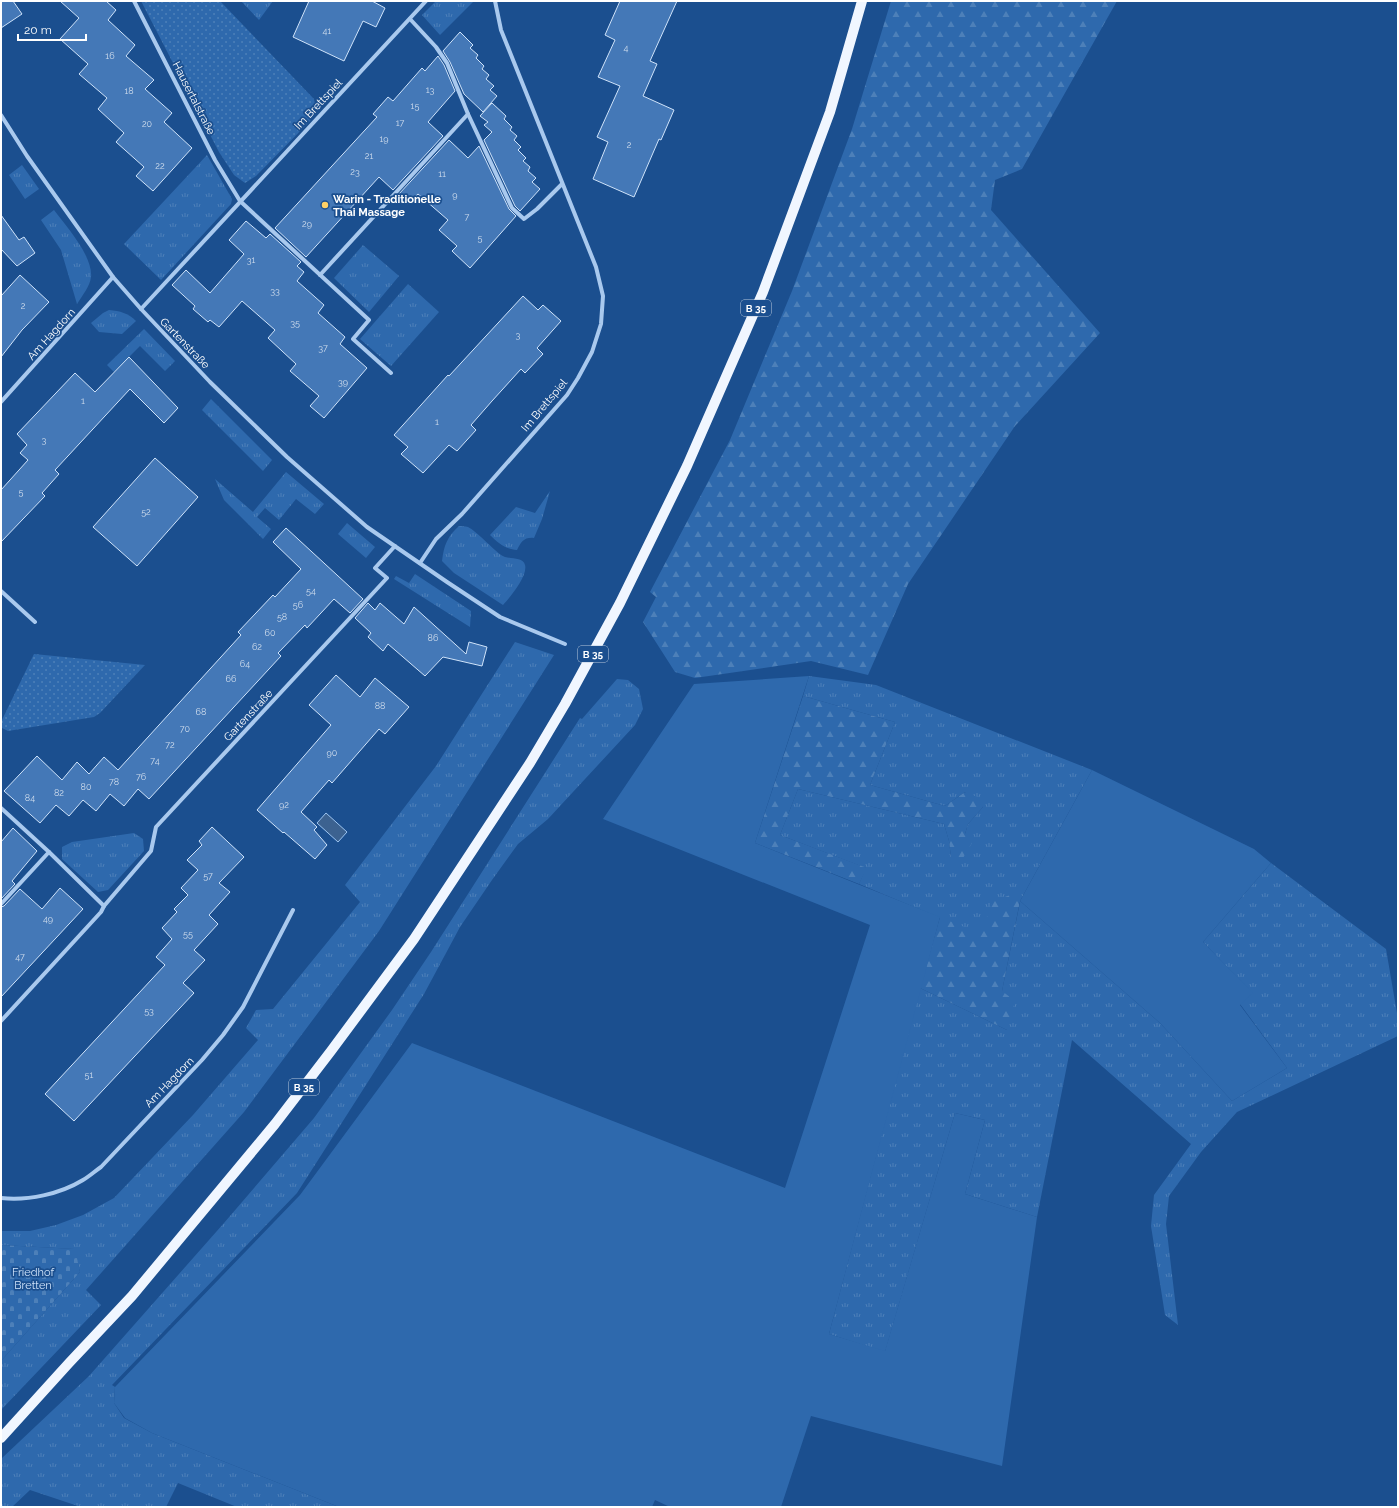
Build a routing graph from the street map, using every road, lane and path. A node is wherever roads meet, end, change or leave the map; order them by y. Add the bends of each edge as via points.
1 (134, 1) edge
2 (426, 1) edge
3 (495, 1) edge
4 (862, 1) edge
5 (410, 19) junction
6 (468, 114) junction
7 (1, 115) edge
8 (562, 184) junction
9 (240, 201) junction
10 (320, 275) junction
11 (113, 277) junction
12 (141, 309) junction
13 (390, 373) dead end
14 (1, 402) edge
15 (395, 546) junction
16 (420, 563) junction
17 (1, 591) edge
18 (35, 622) dead end
19 (565, 644) dead end
20 (1, 808) edge
21 (49, 852) junction
22 (1, 904) edge
23 (104, 906) junction
24 (293, 910) dead end
25 (1, 1021) edge
26 (1, 1198) edge
27 (1, 1438) edge

1 - 9 street, Hausertalstraße via 215,160
2 - 5 street, Im Brettspiel
3 - 8 street, Im Brettspiel via 501,30
4 - 27 main road, B 35 via 830,112 763,292 688,466 620,603 530,763 414,939 275,1124 132,1296
5 - 6 street via 436,47
5 - 9 street, Im Brettspiel
6 - 8 street via 512,208 524,219
6 - 10 street
7 - 11 street, Gartenstraße
8 - 16 street, Im Brettspiel via 596,267 604,296 601,324 592,352 567,395 462,514 436,539
9 - 10 street
9 - 12 street, Im Brettspiel
10 - 13 street via 369,320 353,340
11 - 12 street, Gartenstraße
11 - 14 street, Am Hagdorn
12 - 15 street, Gartenstraße via 210,382 292,462 367,527
15 - 16 street, Gartenstraße
15 - 23 street, Gartenstraße via 375,568 387,578 156,827 151,851
16 - 19 street, Gartenstraße via 500,617
17 - 18 street
20 - 21 street
21 - 22 street
21 - 23 street
23 - 25 street
24 - 26 street, Am Hagdorn via 243,1007 223,1035 101,1167 83,1180 58,1192 35,1197

